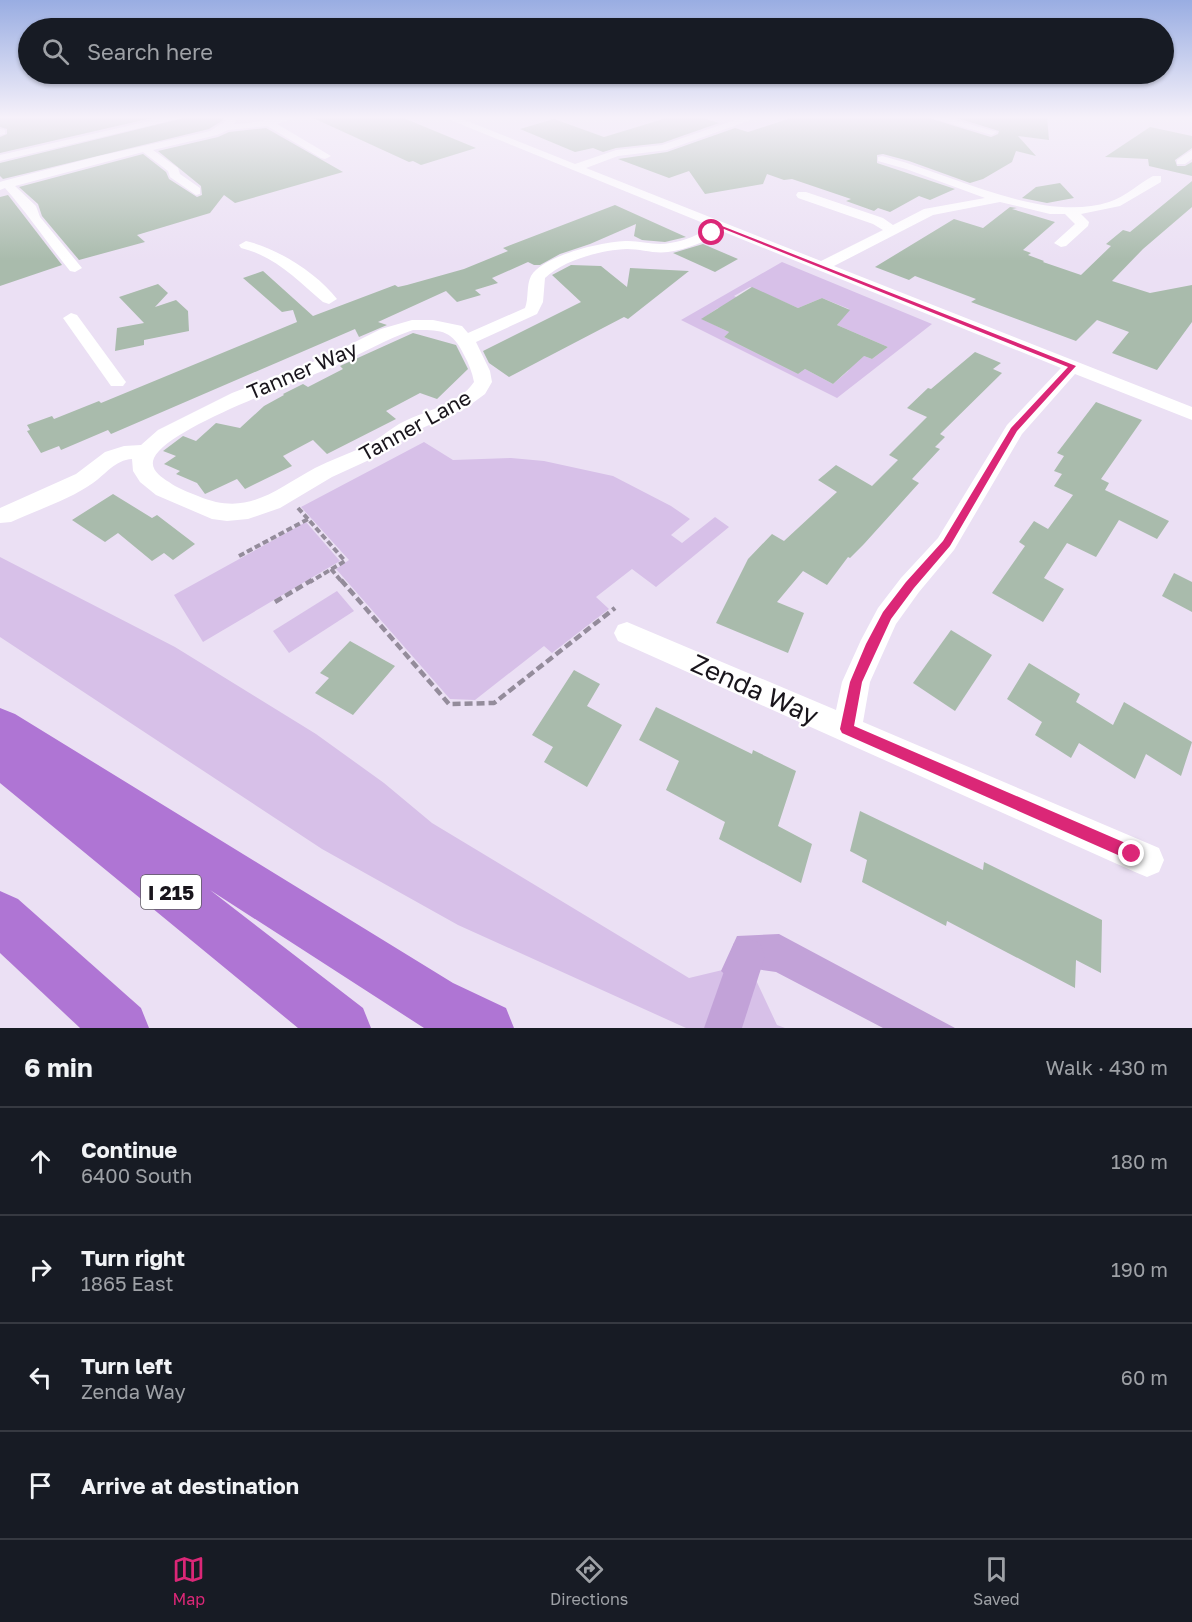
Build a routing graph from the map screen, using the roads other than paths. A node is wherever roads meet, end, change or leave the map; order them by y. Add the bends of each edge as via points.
1 (82, 165) edge
2 (167, 165) edge
3 (566, 165) edge
4 (582, 165) edge
5 (905, 165) edge
6 (574, 168) junction
7 (1157, 179) dead end
8 (4, 185) edge
9 (196, 191) dead end
10 (802, 195) dead end
11 (998, 199) junction
12 (1068, 210) junction
13 (724, 227) junction
14 (893, 231) junction
15 (1061, 243) dead end
16 (246, 245) dead end
17 (822, 266) junction
18 (75, 268) dead end
19 (329, 300) dead end
20 (71, 318) dead end
21 (466, 340) junction
22 (1072, 366) junction
23 (117, 382) dead end
24 (1188, 406) edge
25 (146, 452) junction
26 (3, 516) dead end
27 (621, 620) road end
28 (0, 728) edge
29 (847, 729) junction
30 (0, 755) edge
31 (1146, 860) dead end
32 (0, 917) edge
33 (121, 1028) edge
34 (343, 1028) edge
35 (486, 1028) edge

1 - 8 street
2 - 9 street
3 - 6 street
4 - 6 street
5 - 11 street
6 - 13 street
7 - 12 street via 1123,201
8 - 18 street via 31,209
10 - 14 street via 878,221
11 - 12 street via 1026,208
11 - 14 street via 929,212
12 - 15 street via 1082,226
13 - 17 street
13 - 21 street via 672,248 617,245 556,264 536,279 536,304 531,311
14 - 17 street
16 - 19 street via 279,257
17 - 22 street
20 - 23 street
21 - 25 street, Tanner Way via 456,330 433,325 399,328 329,362 232,400 165,435
21 - 25 street, Tanner Lane via 483,378 472,395 255,509 213,511 164,489 144,471 142,461
22 - 24 street
22 - 29 street via 1014,430 946,544 887,616 856,682
25 - 26 street via 112,457 84,480
27 - 29 street, Zenda Way
28 - 35 highway via 433,1004
29 - 31 street, Zenda Way
30 - 34 highway, I 215
32 - 33 highway

